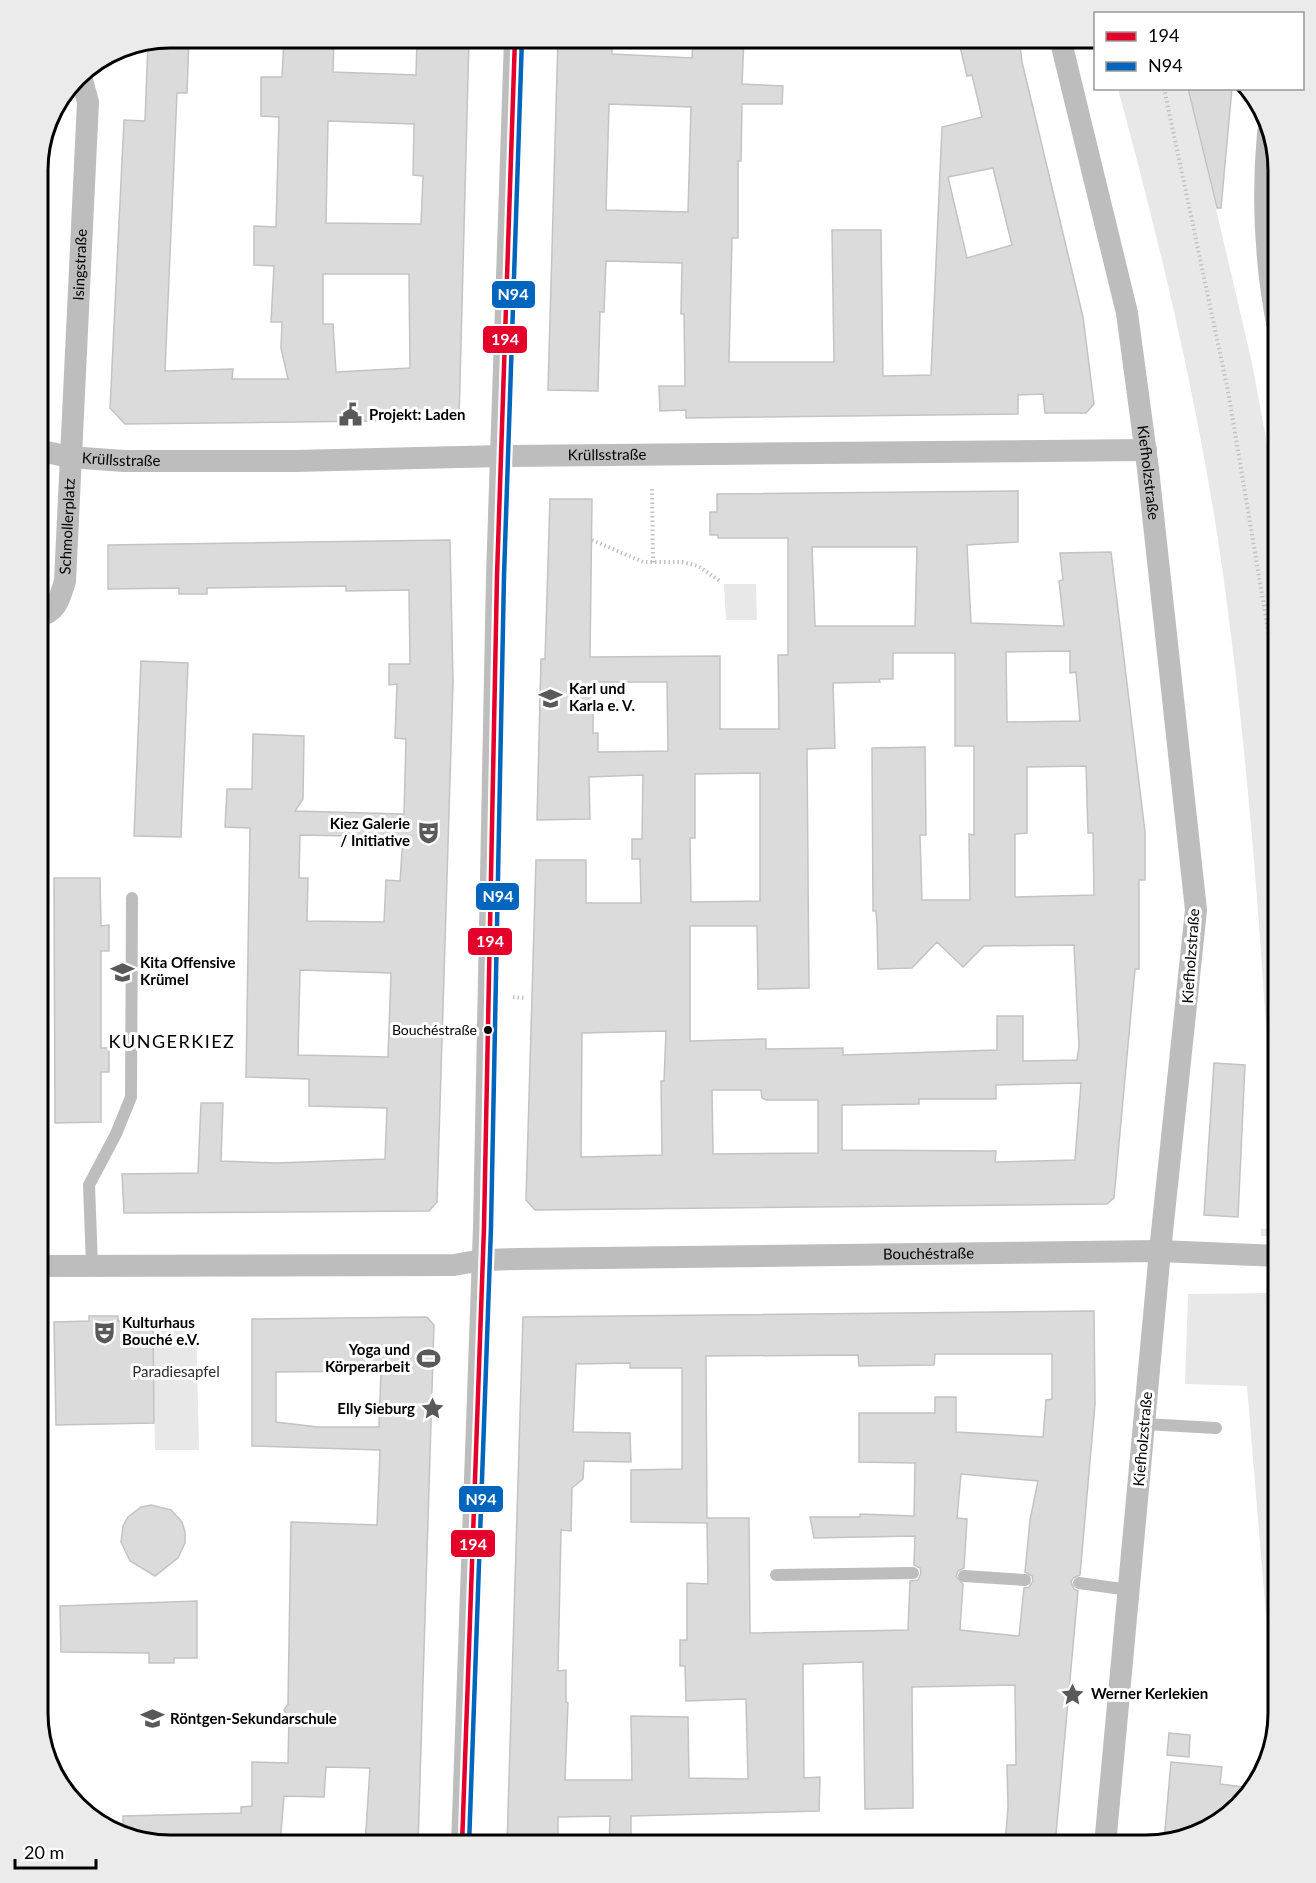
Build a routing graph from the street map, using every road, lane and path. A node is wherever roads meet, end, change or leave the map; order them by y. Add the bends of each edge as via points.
1 (515, 48) edge
2 (1062, 48) edge
3 (83, 85) edge
4 (1164, 90) edge
5 (1267, 157) edge
6 (1268, 272) edge
7 (1146, 450) junction
8 (48, 452) edge
9 (501, 456) junction
10 (69, 457) junction
11 (652, 489) dead end
12 (592, 540) dead end
13 (653, 563) junction
14 (720, 581) dead end
15 (48, 612) edge
16 (1268, 630) edge
17 (132, 898) dead end
18 (450, 1029) dead end
19 (470, 1029) dead end
20 (1160, 1251) junction
21 (1268, 1256) edge
22 (482, 1260) junction
23 (48, 1266) edge
24 (92, 1266) junction
25 (1144, 1424) junction
26 (1216, 1428) dead end
27 (913, 1573) dead end
28 (776, 1575) dead end
29 (964, 1576) dead end
30 (1025, 1580) dead end
31 (1079, 1583) dead end
32 (1129, 1590) junction
33 (462, 1835) edge
34 (1106, 1835) edge

1 - 9 street
2 - 7 street, Kiefholzstraße via 1127,312
3 - 10 street, Isingstraße via 88,102
4 - 16 path via 1228,391
5 - 6 street via 1263,215
7 - 9 street, Krüllsstraße
7 - 20 street, Kiefholzstraße via 1196,910
8 - 10 street, Schmollerplatz
9 - 10 street, Krüllsstraße via 295,461 124,461
9 - 22 street
10 - 15 street, Schmollerplatz via 65,581 57,605
11 - 13 path
12 - 13 path
13 - 14 path via 682,562 711,572
17 - 24 lane via 131,1097 89,1185
18 - 19 path
20 - 21 street, Bouchéstraße
20 - 22 street, Bouchéstraße
20 - 25 street, Kiefholzstraße
22 - 24 street, Bouchéstraße via 454,1265
22 - 33 street
23 - 24 street, Bouchéstraße
25 - 26 lane
25 - 32 street, Kiefholzstraße
27 - 28 lane
29 - 30 lane
31 - 32 lane
32 - 34 street, Kiefholzstraße

